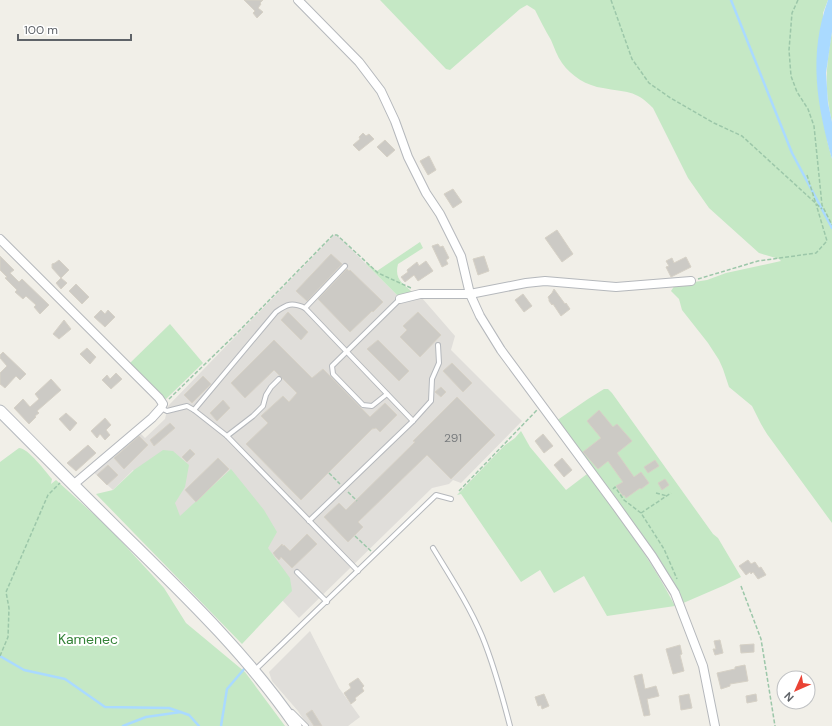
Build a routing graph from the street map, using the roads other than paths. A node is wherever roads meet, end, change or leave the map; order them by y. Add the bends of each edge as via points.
1 (298, 0) edge
2 (0, 239) edge
3 (345, 266) dead end
4 (691, 281) road end
5 (470, 294) junction
6 (400, 298) joint
7 (305, 308) junction
8 (438, 345) dead end
9 (347, 352) junction
10 (279, 379) dead end
11 (387, 394) junction
12 (161, 408) junction
13 (194, 410) junction
14 (0, 411) edge
15 (413, 421) junction
16 (227, 436) junction
17 (73, 485) junction
18 (450, 499) dead end
19 (309, 521) junction
20 (433, 548) dead end
21 (297, 572) dead end
22 (358, 572) junction
23 (189, 599) junction
24 (327, 602) junction
25 (205, 624) dead end
26 (221, 641) dead end
27 (256, 671) junction
28 (276, 697) junction
29 (296, 726) edge
30 (306, 726) edge
31 (510, 726) edge
32 (715, 726) edge

1 - 5 street via 359,62 381,91 408,157 461,256
2 - 12 street via 159,398
3 - 7 lane
4 - 5 street via 616,287 545,281
5 - 6 street via 420,294
5 - 32 street via 501,350 607,493 675,593 703,666
6 - 9 lane
7 - 9 lane
7 - 13 lane via 296,304 286,305 276,312
8 - 15 lane via 439,363 432,379 432,401
9 - 11 lane
9 - 11 lane via 332,366 333,374 363,405 372,406
10 - 16 lane via 266,395 263,406
11 - 15 lane
12 - 13 lane via 166,411 187,406
12 - 17 street
13 - 16 lane
14 - 17 main road
15 - 19 lane
16 - 19 lane
17 - 23 main road
18 - 22 lane via 436,495
19 - 22 lane
20 - 31 lane via 482,636 499,682
21 - 24 lane
22 - 24 lane
23 - 25 lane
23 - 27 main road
24 - 27 lane
26 - 27 lane
27 - 28 main road
28 - 29 main road
28 - 30 lane

